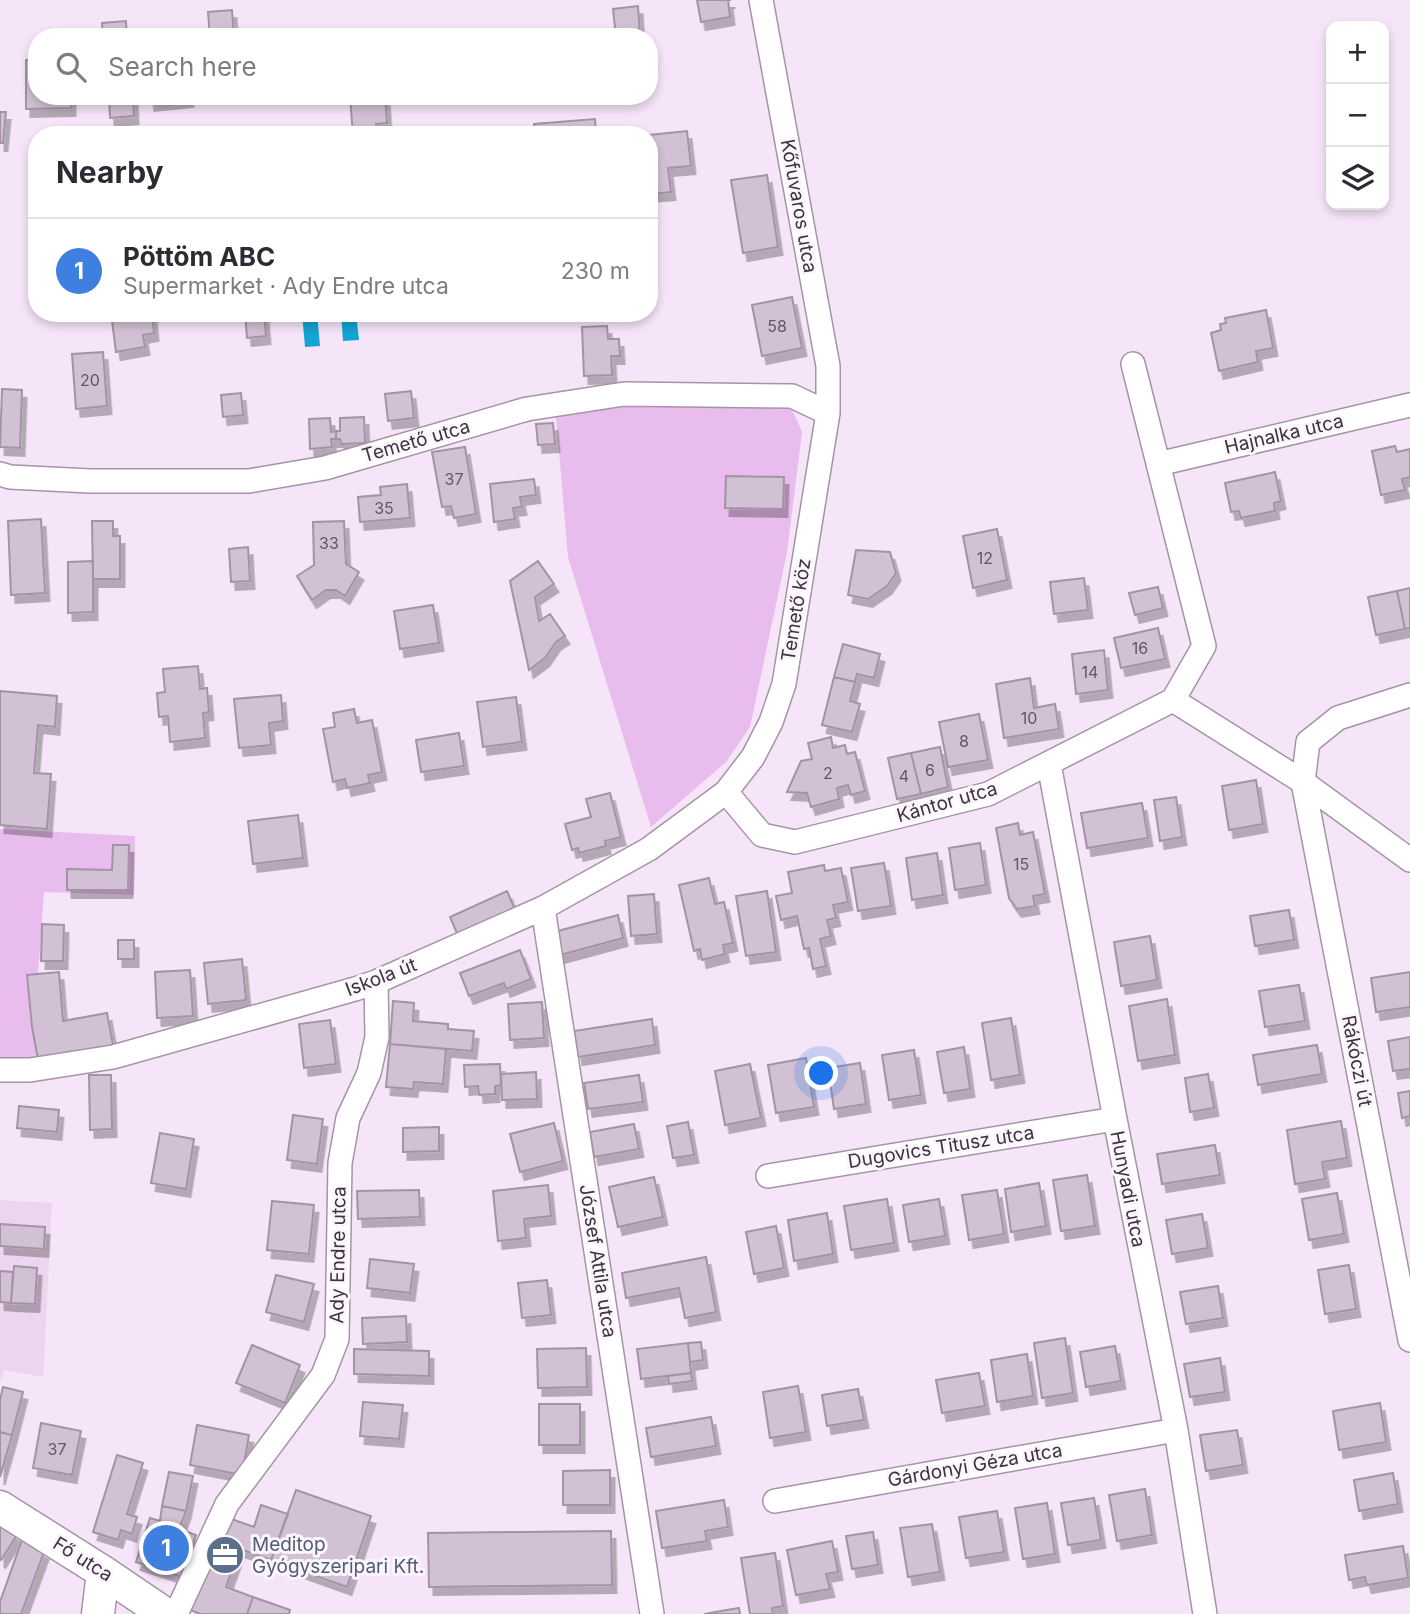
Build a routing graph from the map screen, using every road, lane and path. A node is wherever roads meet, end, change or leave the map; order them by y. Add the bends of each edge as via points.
1 (761, 0) edge
2 (1133, 364) dead end
3 (1410, 405) edge
4 (828, 413) junction
5 (1158, 464) junction
6 (0, 474) edge
7 (1410, 695) edge
8 (1173, 700) junction
9 (1049, 764) junction
10 (1303, 782) junction
11 (726, 792) junction
12 (1410, 860) edge
13 (543, 908) junction
14 (376, 982) junction
15 (0, 1070) edge
16 (1115, 1119) junction
17 (768, 1176) dead end
18 (1410, 1340) edge
19 (1176, 1430) junction
20 (775, 1501) dead end
21 (0, 1507) edge
22 (103, 1572) junction
23 (98, 1614) edge
24 (165, 1614) edge
25 (176, 1614) edge
26 (652, 1614) edge
27 (1205, 1614) edge

1 - 4 street, Kőfuvaros utca via 828,366
2 - 5 street
3 - 5 street, Hajnalka utca
4 - 6 street, Temető utca via 792,396 624,394 527,409 249,481 90,481
4 - 11 street, Temető köz via 784,684 759,746
5 - 8 street via 1204,646
7 - 10 street, Rákóczi út via 1338,718 1308,742
8 - 9 street, Kántor utca
8 - 10 street
9 - 11 street, Kántor utca via 988,794 795,842 762,835
9 - 16 street, Hunyadi utca
10 - 12 street
10 - 18 street, Rákóczi út
11 - 13 street, Iskola út via 649,849
13 - 14 street, Iskola út
13 - 26 street, József Attila utca
14 - 15 street, Iskola út via 113,1057
14 - 25 street, Ady Endre utca via 377,1037 369,1073 348,1118 340,1163 337,1339 323,1375 228,1504
16 - 17 street, Dugovics Titusz utca
16 - 19 street, Hunyadi utca
19 - 20 street, Gárdonyi Géza utca
19 - 27 street, Hunyadi utca
21 - 22 street, Fő utca
22 - 23 street
22 - 24 street, Fő utca

